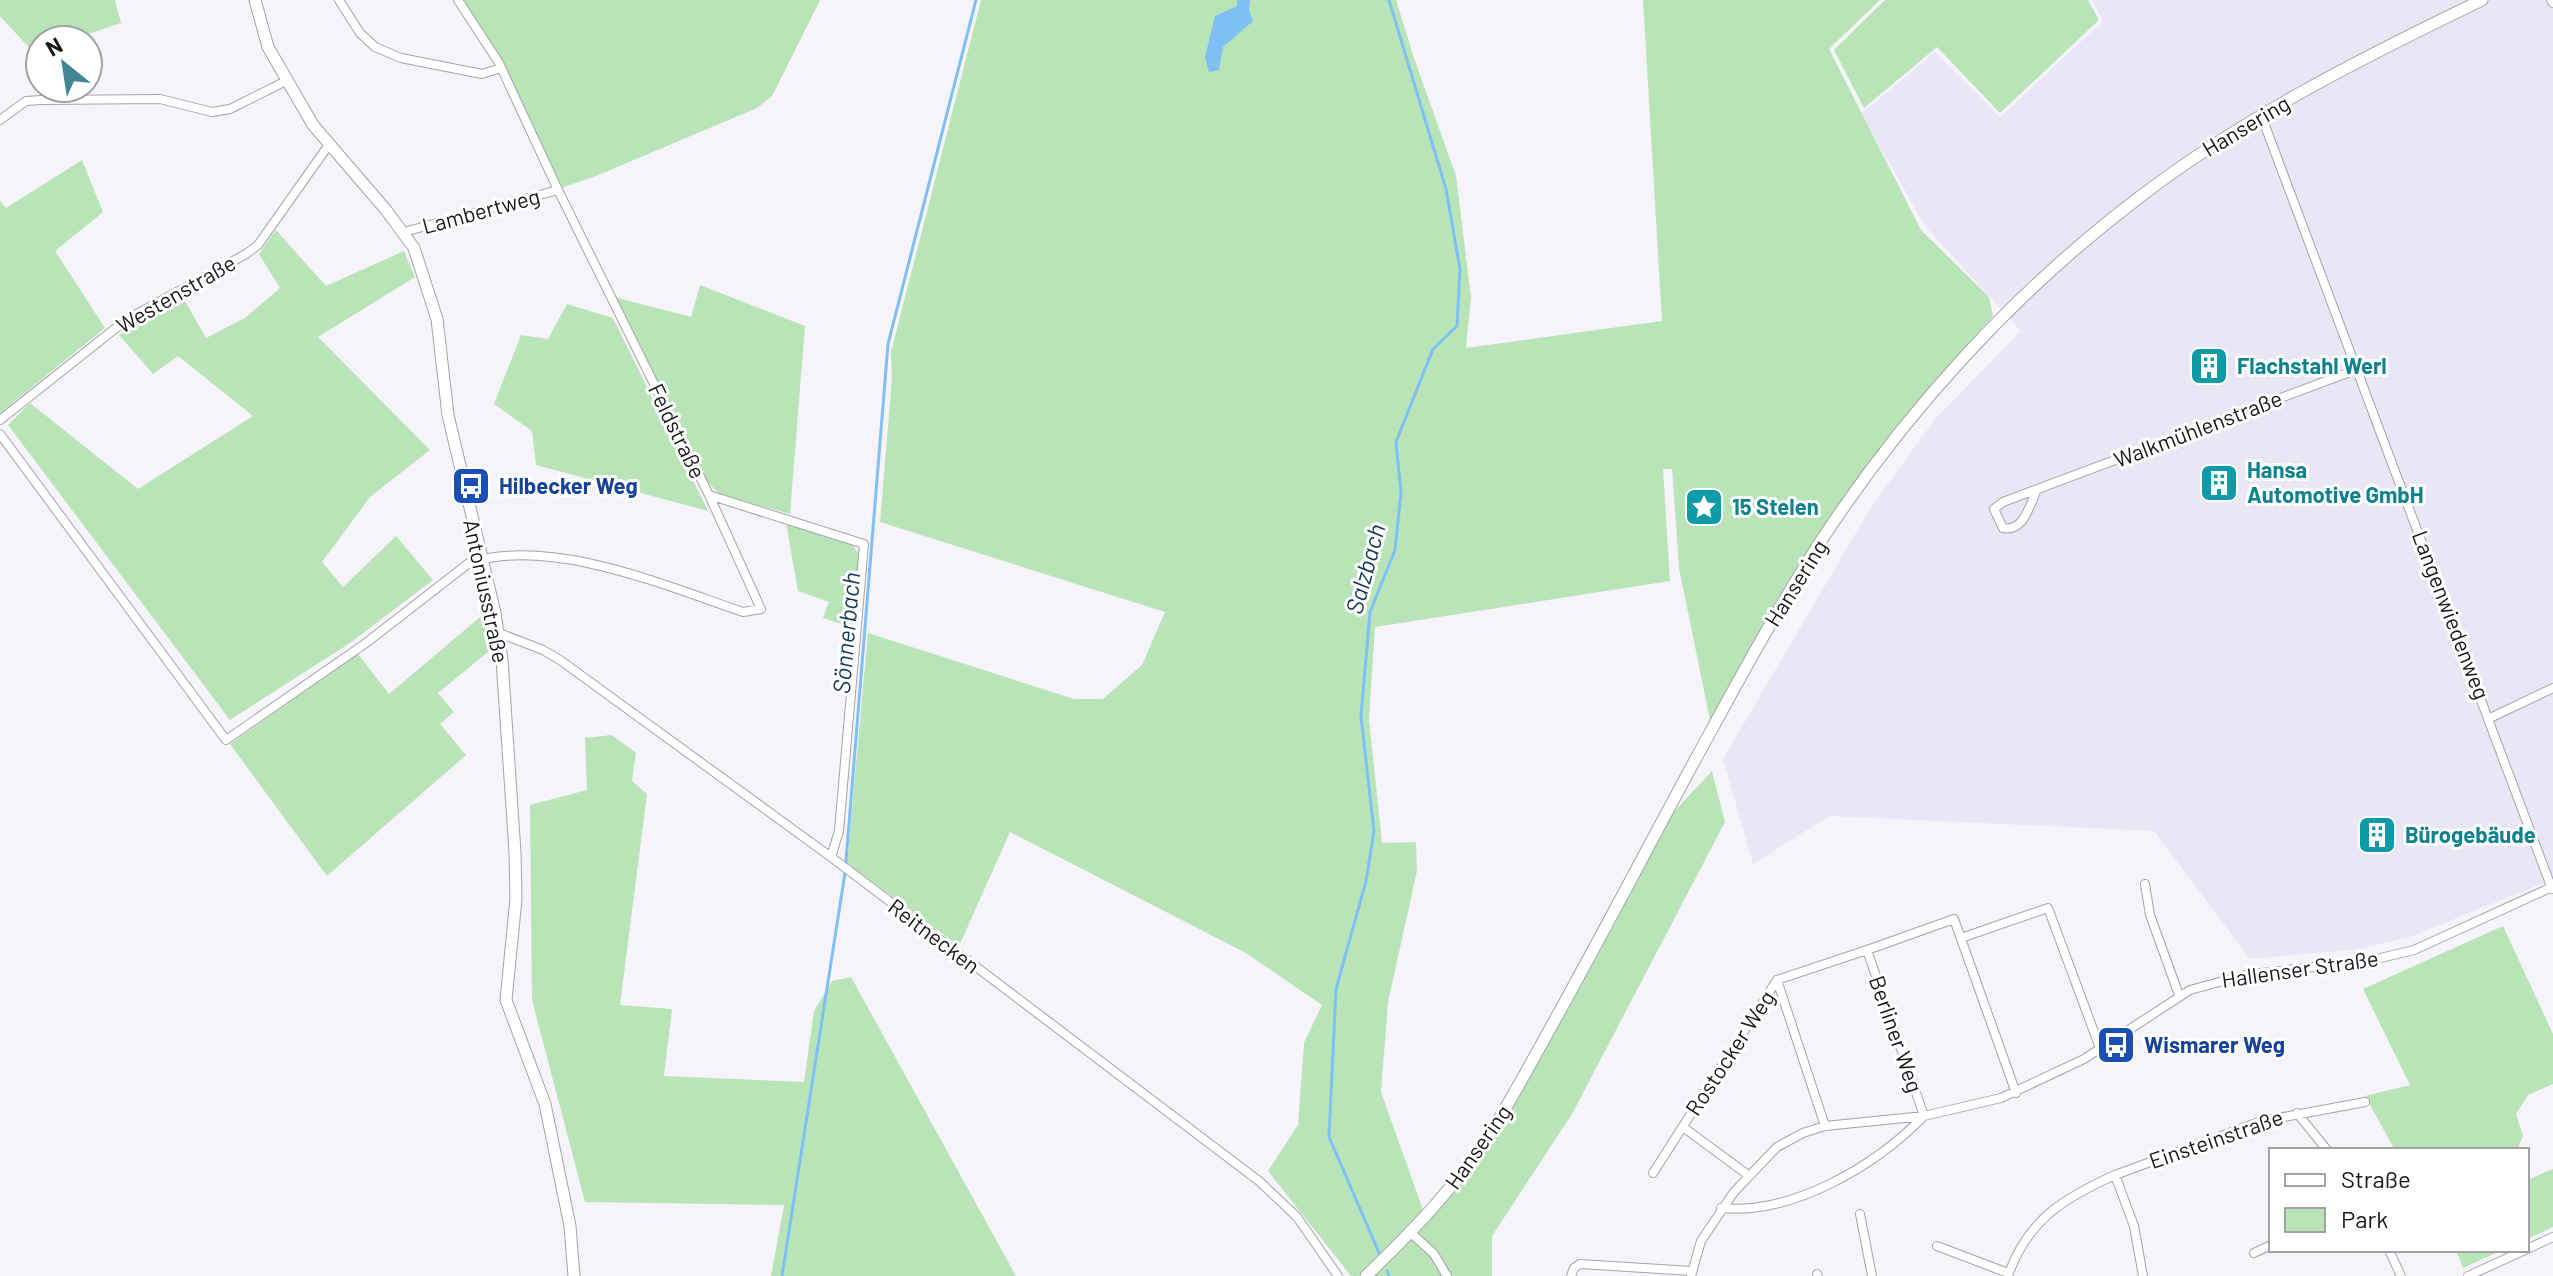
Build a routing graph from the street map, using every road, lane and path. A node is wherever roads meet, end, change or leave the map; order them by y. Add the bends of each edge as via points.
1 (255, 0) edge
2 (339, 0) edge
3 (458, 0) edge
4 (2482, 0) edge
5 (501, 68) junction
6 (286, 81) junction
7 (2261, 115) junction
8 (0, 120) edge
9 (328, 146) junction
10 (558, 190) junction
11 (404, 232) junction
12 (2358, 369) junction
13 (0, 420) edge
14 (0, 434) edge
15 (2037, 490) junction
16 (709, 495) junction
17 (483, 559) junction
18 (499, 633) junction
19 (2553, 688) edge
20 (2490, 718) junction
21 (831, 857) junction
22 (2145, 884) dead end
23 (2552, 889) edge
24 (1961, 938) junction
25 (1867, 950) junction
26 (1777, 980) junction
27 (2179, 995) junction
28 (2100, 1048) junction
29 (2016, 1093) junction
30 (2365, 1102) dead end
31 (2297, 1113) junction
32 (1924, 1116) junction
33 (1825, 1126) junction
34 (1683, 1127) junction
35 (2325, 1148) edge
36 (1653, 1173) dead end
37 (1748, 1175) junction
38 (2115, 1175) junction
39 (1721, 1208) junction
40 (1860, 1214) dead end
41 (1411, 1233) junction
42 (2553, 1237) edge
43 (1937, 1246) dead end
44 (2269, 1246) edge
45 (2529, 1249) edge
46 (2390, 1252) edge
47 (2522, 1252) edge
48 (2254, 1253) dead end
49 (1691, 1274) edge
50 (2008, 1274) edge
51 (574, 1276) edge
52 (1338, 1276) edge
53 (1366, 1276) edge
54 (1447, 1276) edge
55 (1571, 1276) edge
56 (1872, 1276) edge
57 (2143, 1276) edge
58 (2401, 1276) edge
59 (2468, 1276) edge

1 - 6 street, Antoniusstraße via 268,47
2 - 5 street via 360,33 375,47 401,58 482,74
3 - 5 street, Feldstraße
4 - 7 street, Hansering
5 - 10 street, Feldstraße
6 - 8 street via 230,109 212,112 160,99 42,100 26,101
6 - 9 street, Antoniusstraße
7 - 12 street, Langenwiedenweg
7 - 41 street, Hansering via 2140,197 2038,284 1953,370 1877,463 1818,545 1761,640 1494,1128 1470,1165
9 - 11 street, Antoniusstraße
9 - 13 street, Westenstraße via 258,245 126,320
10 - 11 street, Lambertweg
10 - 16 street, Feldstraße
11 - 17 street, Antoniusstraße via 437,319 448,415
12 - 15 street, Walkmühlenstraße
12 - 20 street, Langenwiedenweg
14 - 17 street via 226,740 366,643 469,563
15 - 15 street, Walkmühlenstraße via 1994,509 2003,528 2020,525
16 - 17 street, Feldstraße via 761,609 743,612 588,562 549,556
16 - 21 street via 864,544 839,831
17 - 18 street, Antoniusstraße
18 - 21 street, Reitnecken via 560,660
18 - 51 street, Antoniusstraße via 516,899 506,1000 545,1104 570,1226
19 - 20 street
20 - 23 street, Langenwiedenweg
21 - 52 street, Reitnecken via 1259,1181 1297,1217
22 - 27 street via 2150,915
23 - 27 street, Hallenser Straße via 2414,950 2231,978
24 - 25 street via 1954,919
24 - 28 street via 2048,908
24 - 29 street
25 - 26 street, Berliner Weg
25 - 32 street, Berliner Weg
26 - 33 street
26 - 34 street, Rostocker Weg
27 - 28 street, Hallenser Straße
28 - 29 street, Hallenser Straße
29 - 32 street, Hallenser Straße
30 - 31 street, Einsteinstraße
31 - 35 street
31 - 38 street, Einsteinstraße
32 - 33 street, Hallenser Straße
32 - 39 street, Hallenser Straße via 1824,1187 1756,1208
33 - 37 street, Hallenser Straße via 1777,1147
34 - 36 street, Rostocker Weg
34 - 37 street, Rostocker Weg
37 - 39 street, Hallenser Straße
38 - 50 street, Einsteinstraße via 2043,1218
38 - 57 street via 2134,1226
39 - 49 street, Hallenser Straße via 1701,1241
40 - 56 street
41 - 53 street, Hansering
41 - 54 street via 1434,1254
42 - 45 street
43 - 50 street
44 - 48 street
46 - 58 street
47 - 59 street
49 - 55 street via 1580,1264

